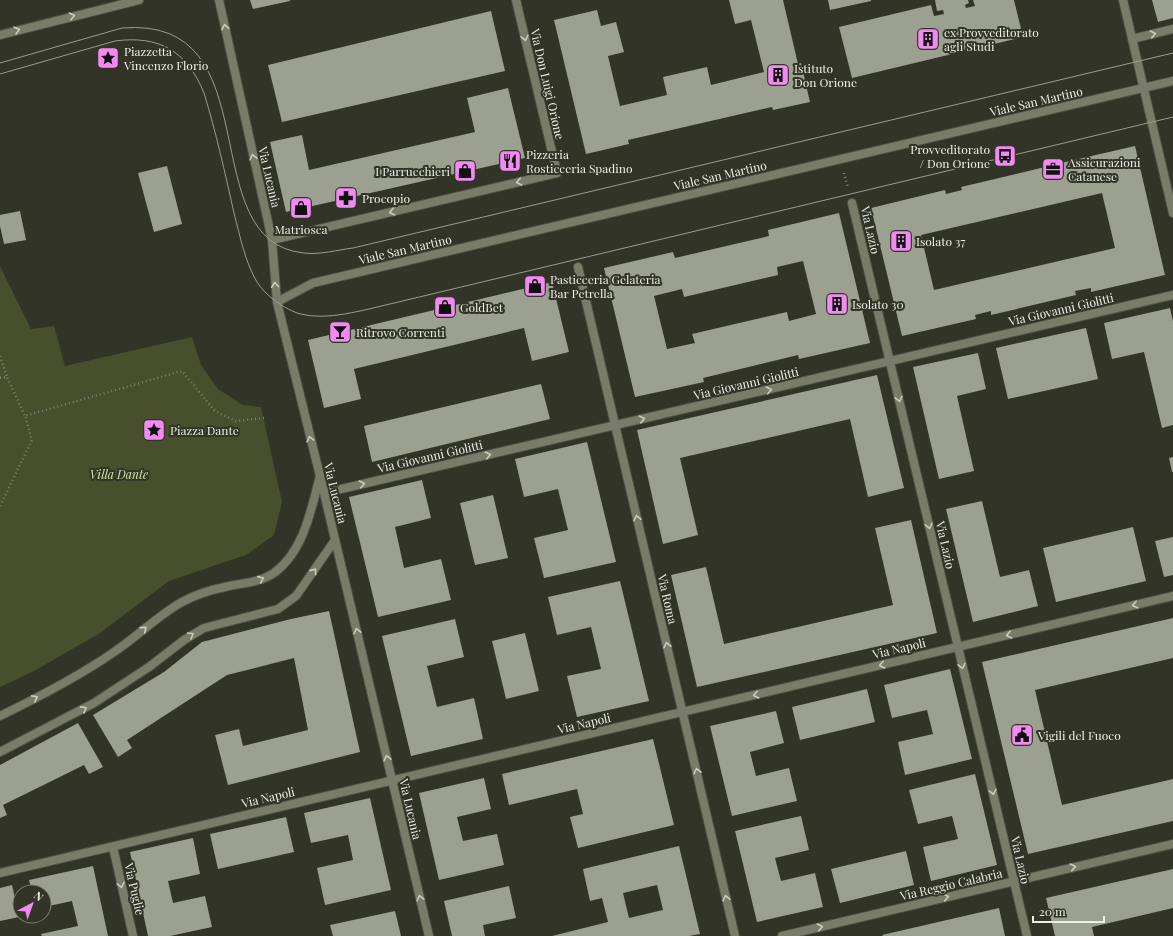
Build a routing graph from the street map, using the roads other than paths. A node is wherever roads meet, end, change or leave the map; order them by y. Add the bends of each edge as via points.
1 (139, 0) edge
2 (219, 0) edge
3 (516, 0) edge
4 (1123, 0) edge
5 (1173, 29) edge
6 (0, 35) edge
7 (1132, 38) junction
8 (1173, 81) edge
9 (1144, 88) junction
10 (852, 203) road end
11 (1173, 213) edge
12 (272, 240) junction
13 (578, 267) dead end
14 (1173, 296) edge
15 (276, 302) junction
16 (890, 361) junction
17 (616, 425) junction
18 (320, 476) junction
19 (324, 493) junction
20 (335, 540) junction
21 (1173, 596) edge
22 (958, 647) junction
23 (682, 712) junction
24 (0, 716) edge
25 (0, 752) edge
26 (392, 780) junction
27 (1173, 844) edge
28 (113, 847) junction
29 (0, 873) edge
30 (1014, 881) junction
31 (133, 936) edge
32 (429, 936) edge
33 (735, 936) edge
34 (782, 936) edge
35 (1027, 936) edge

6 -> 1 street
12 -> 2 street, Via Lucania
3 -> 12 street, Via Don Luigi Orione via 557,173
4 - 7 street
7 -> 5 street
7 - 9 street
8 - 9 street, Viale San Martino
9 - 11 street
9 - 15 street, Viale San Martino via 313,283
10 - 16 street, Via Lazio
15 -> 12 street, Via Lucania
13 - 17 street, Via Roma
14 - 16 street, Via Giovanni Giolitti
18 -> 15 street, Via Lucania
17 -> 16 street, Via Giovanni Giolitti
16 -> 22 street, Via Lazio
19 -> 17 street, Via Giovanni Giolitti
23 -> 17 street, Via Roma
18 - 19 street, Via Lucania
24 -> 18 street via 97,663 183,601 223,587 259,581 274,573 290,557 308,522
19 - 20 street, Via Lucania
25 -> 20 street via 94,703 199,631 219,623 278,609 296,596
26 -> 20 street, Via Lucania
21 -> 22 street, Via Napoli
22 -> 23 street, Via Napoli
22 -> 30 street, Via Lazio
23 - 26 street, Via Napoli
33 -> 23 street, Via Roma
26 - 28 street, Via Napoli
32 -> 26 street, Via Lucania
30 -> 27 street, Via Reggio Calabria
28 - 29 street, Via Napoli
28 -> 31 street, Via Puglie
34 -> 30 street, Via Reggio Calabria
30 - 35 street, Via Lazio

